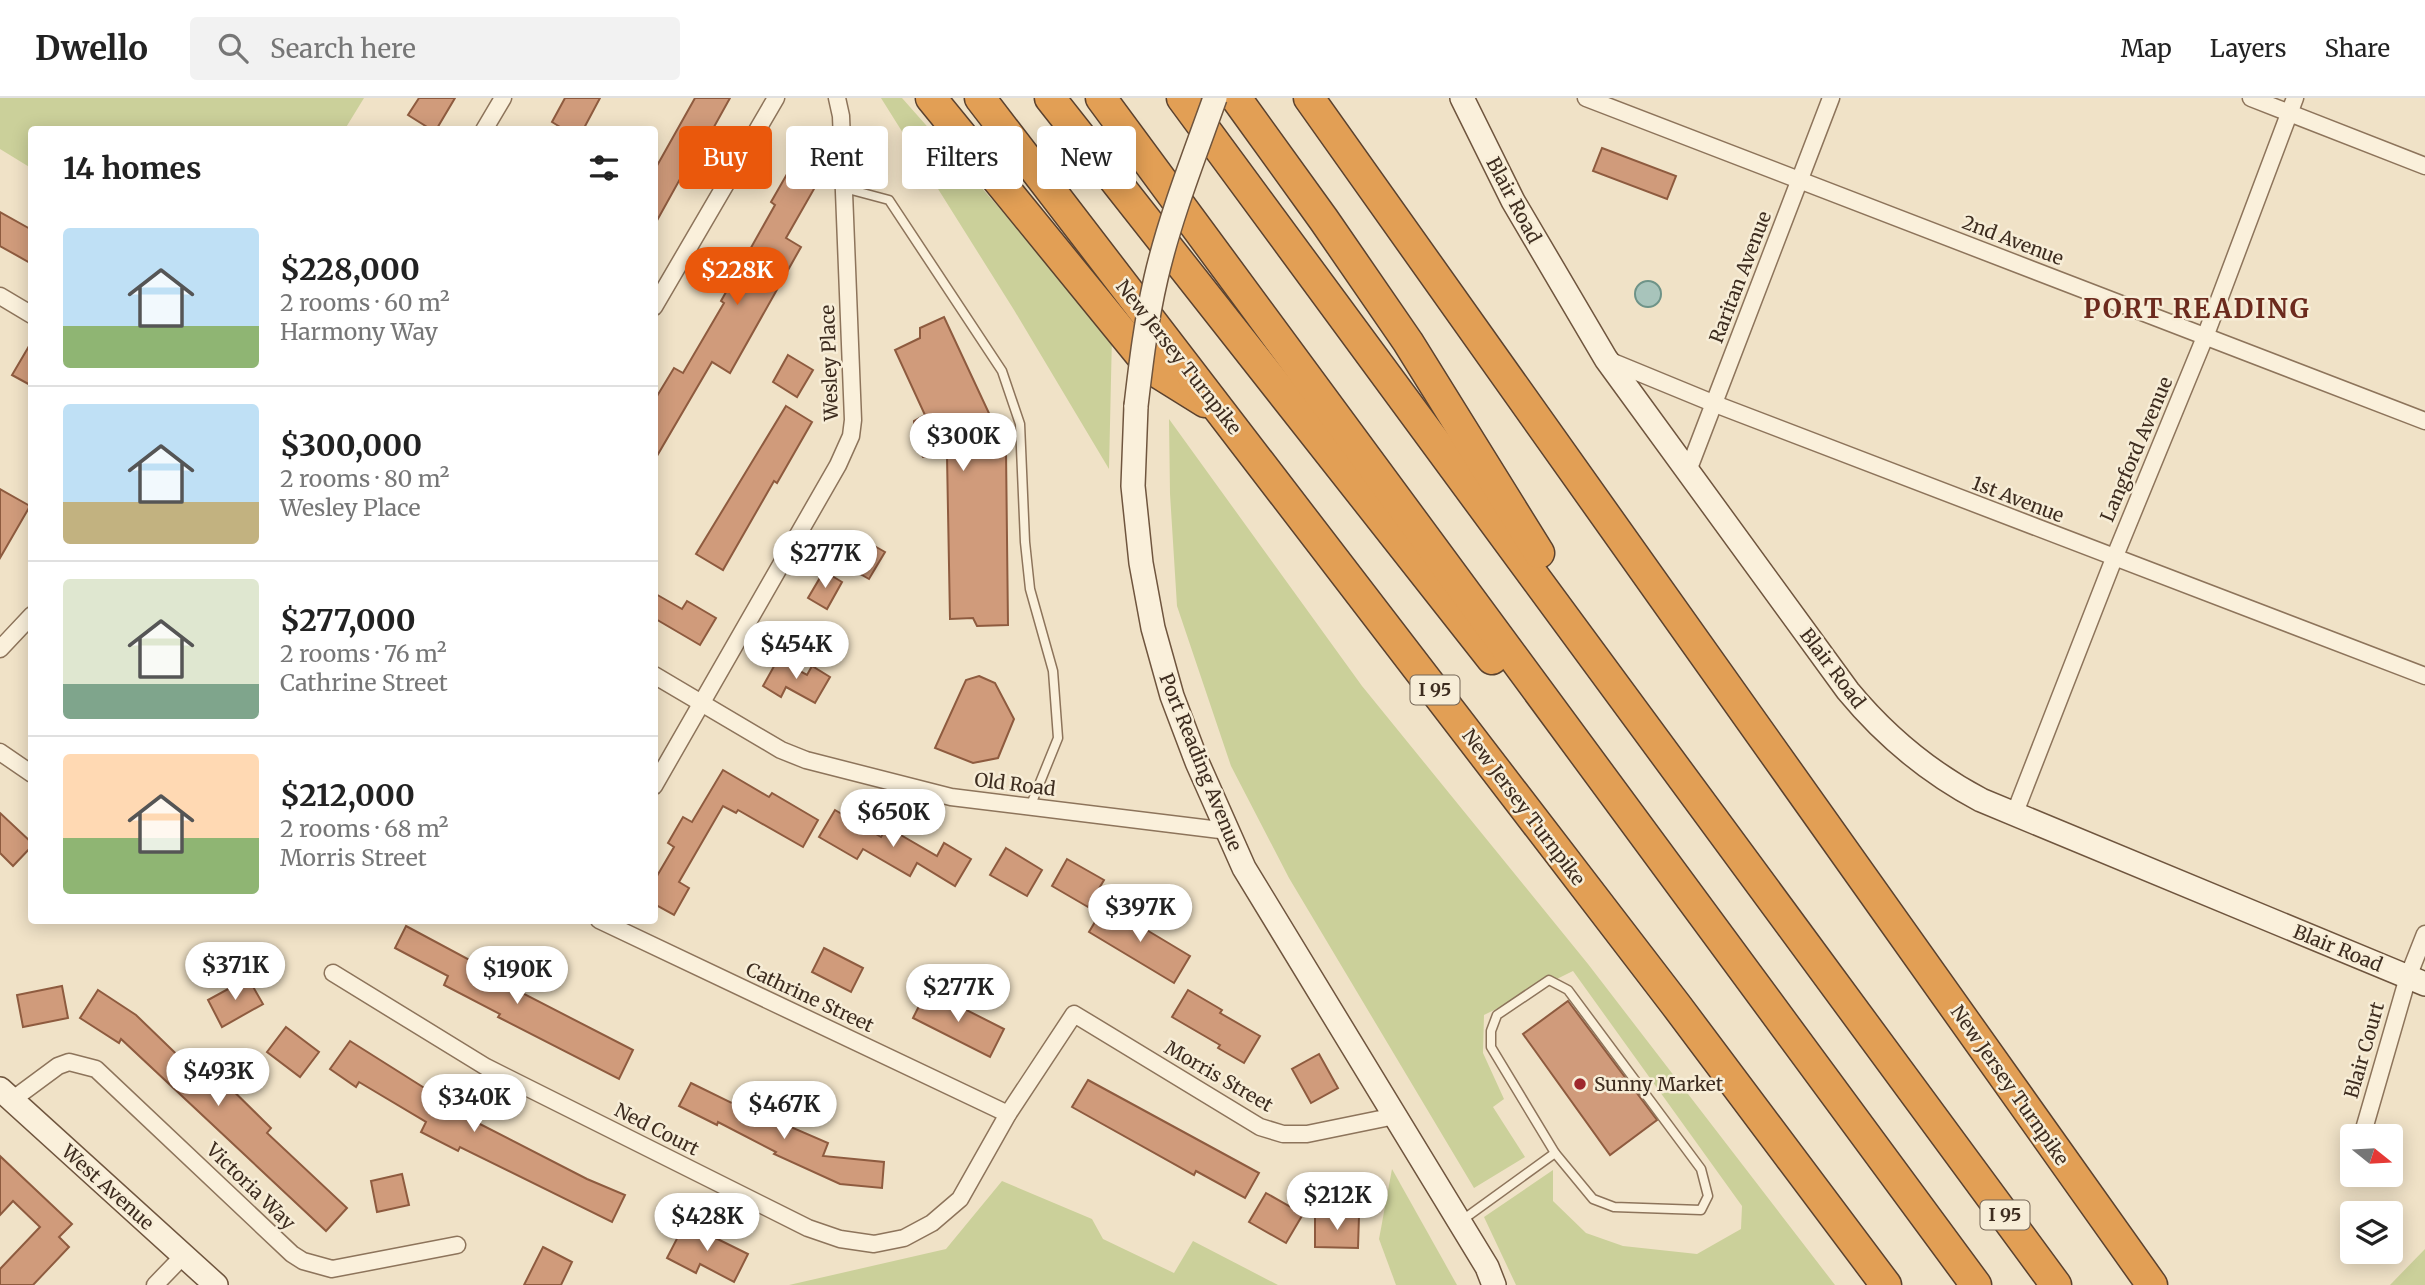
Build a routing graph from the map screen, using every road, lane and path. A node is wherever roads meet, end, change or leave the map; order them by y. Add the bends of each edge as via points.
1 (503, 98) edge
2 (776, 98) edge
3 (837, 98) edge
4 (931, 98) edge
5 (980, 98) edge
6 (1051, 98) edge
7 (1101, 98) edge
8 (1182, 98) edge
9 (1215, 98) edge
10 (1236, 98) edge
11 (1309, 98) edge
12 (1314, 98) edge
13 (1462, 98) edge
14 (1586, 98) edge
15 (1831, 98) edge
16 (2250, 98) edge
17 (2292, 106) edge
18 (486, 126) edge
19 (841, 126) edge
20 (1345, 148) junction
21 (2425, 166) edge
22 (1799, 180) junction
23 (844, 189) edge
24 (848, 189) edge
25 (0, 296) edge
26 (658, 300) edge
27 (28, 313) edge
28 (2205, 337) junction
29 (1606, 359) junction
30 (1715, 404) junction
31 (1223, 414) junction
32 (2425, 421) edge
33 (1688, 471) junction
34 (2115, 556) junction
35 (28, 619) edge
36 (0, 649) edge
37 (2425, 676) edge
38 (658, 677) edge
39 (1626, 701) junction
40 (702, 703) junction
41 (0, 752) edge
42 (28, 771) edge
43 (658, 779) edge
44 (1030, 807) junction
45 (2014, 815) junction
46 (1228, 831) junction
47 (607, 924) edge
48 (2425, 934) edge
49 (333, 972) dead end
50 (1751, 980) junction
51 (2416, 980) edge
52 (6, 1094) edge
53 (1008, 1114) junction
54 (1395, 1116) junction
55 (2365, 1124) edge
56 (1555, 1153) junction
57 (1459, 1222) junction
58 (457, 1245) dead end
59 (184, 1255) junction
60 (155, 1285) edge
61 (216, 1285) edge
62 (1494, 1285) edge
63 (1885, 1285) edge
64 (1976, 1285) edge
65 (2056, 1285) edge
66 (2152, 1285) edge

1 - 18 street
2 - 26 street
3 - 19 street, Wesley Place
4 - 31 highway via 1152,369
5 - 31 highway, New Jersey Turnpike / I 95
6 - 50 highway via 1465,627
7 - 50 highway
8 - 39 highway, I 95
9 - 46 street, Port Reading Avenue, bridge via 1172,219 1143,337 1133,486 1153,628 1172,696
10 - 39 highway via 1408,342
11 - 20 highway, New Jersey Turnpike
12 - 20 highway
13 - 29 street, Blair Road via 1513,201
14 - 22 street, 2nd Avenue
15 - 22 street, Raritan Avenue
16 - 17 street
17 - 21 street
17 - 28 street, Langford Avenue
20 - 66 highway, New Jersey Turnpike
22 - 28 street, 2nd Avenue
22 - 30 street, Raritan Avenue
23 - 40 street, Wesley Place via 851,436
24 - 44 lane via 889,200 1002,371 1020,424 1024,542 1030,589 1053,671 1058,738
25 - 27 street
28 - 32 street, 2nd Avenue
28 - 34 street, Langford Avenue
29 - 30 street, 1st Avenue
29 - 33 street, Blair Road
30 - 33 street, Raritan Avenue
30 - 34 street, 1st Avenue
31 - 63 highway, New Jersey Turnpike / I 95
33 - 45 street, Blair Road via 1872,720 1924,766
34 - 37 street, 1st Avenue
34 - 45 street, Langford Avenue
35 - 36 street
38 - 40 street, Old Road
39 - 65 highway, I 95
40 - 43 street, Wesley Place
40 - 44 street, Old Road via 806,760 951,797
41 - 42 street
44 - 46 street, Old Road
45 - 51 street, Blair Road
46 - 54 street, Port Reading Avenue via 1244,868
47 - 53 street, Cathrine Street
48 - 51 street, Blair Court
49 - 53 street, Ned Court via 486,1067 808,1228 840,1239 874,1244 904,1238 932,1223 960,1199
50 - 64 highway
51 - 55 street, Blair Court
52 - 58 street, Victoria Way via 69,1062 96,1069 292,1254 317,1266 332,1269
52 - 59 street, West Avenue
53 - 54 street, Morris Street via 1074,1014 1259,1127 1307,1134
54 - 57 street, Port Reading Avenue
56 - 56 lane via 1593,1199 1614,1207 1701,1210 1708,1196 1701,1169 1568,990 1549,980 1497,1015 1491,1047
56 - 57 lane
57 - 62 street, Port Reading Avenue
59 - 60 street
59 - 61 street, West Avenue

